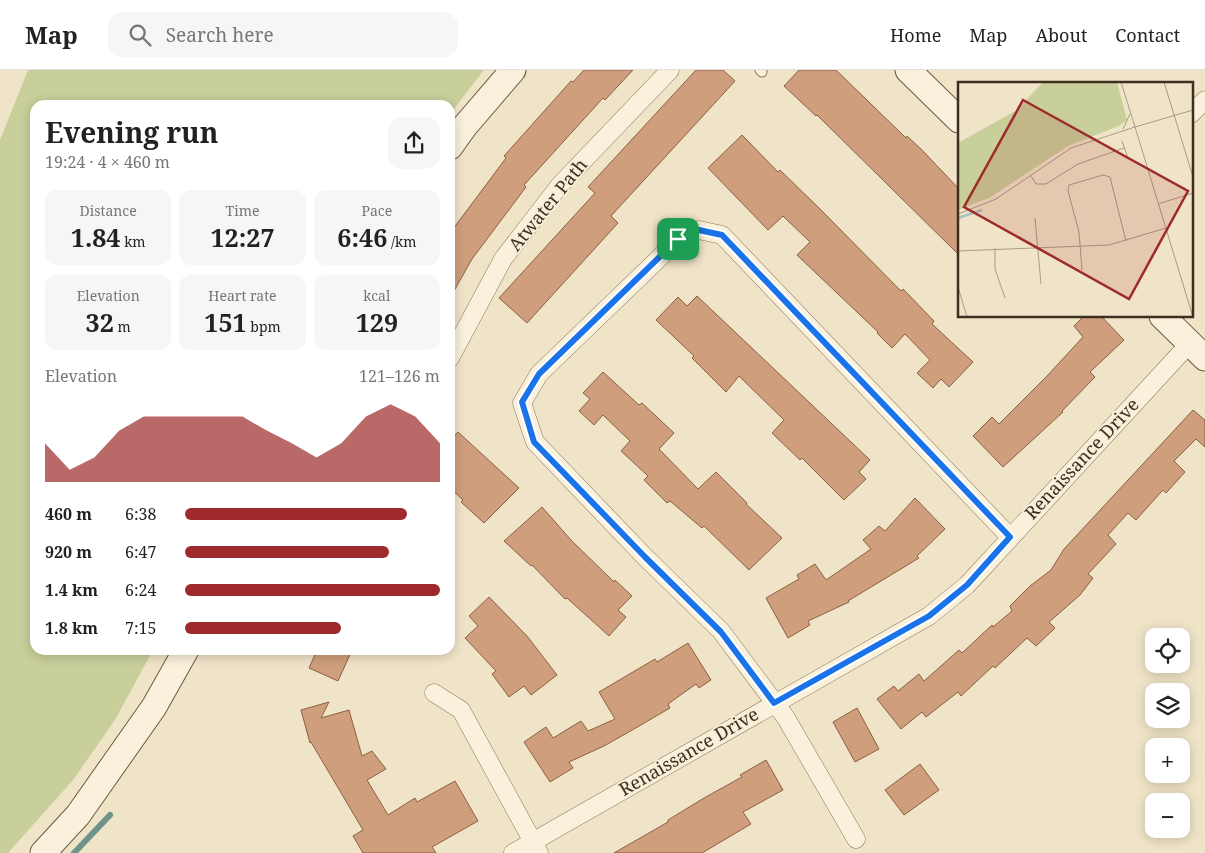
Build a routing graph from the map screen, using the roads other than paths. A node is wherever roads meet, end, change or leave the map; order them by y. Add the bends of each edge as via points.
1 (514, 70) edge
2 (670, 70) edge
3 (908, 70) edge
4 (1205, 100) edge
5 (1192, 113) edge
6 (958, 119) edge
7 (455, 140) edge
8 (1164, 318) edge
9 (455, 349) edge
10 (1198, 351) edge
11 (1010, 537) junction
12 (183, 655) edge
13 (434, 693) dead end
14 (774, 703) junction
15 (856, 839) dead end
16 (535, 847) edge
17 (44, 853) edge
18 (513, 853) edge

1 - 7 main road
2 - 9 street, Atwater Path via 554,192 503,259
3 - 6 main road
4 - 5 street
8 - 10 main road
10 - 11 street, Renaissance Drive
11 - 14 street, Renaissance Drive via 967,585 929,616
11 - 14 street via 722,235 699,230 678,239 539,374 522,402 534,442 721,632
12 - 17 main road via 154,707 78,815
13 - 16 street via 461,710
14 - 15 street via 794,730
14 - 16 street, Renaissance Drive
16 - 18 street, Renaissance Drive

